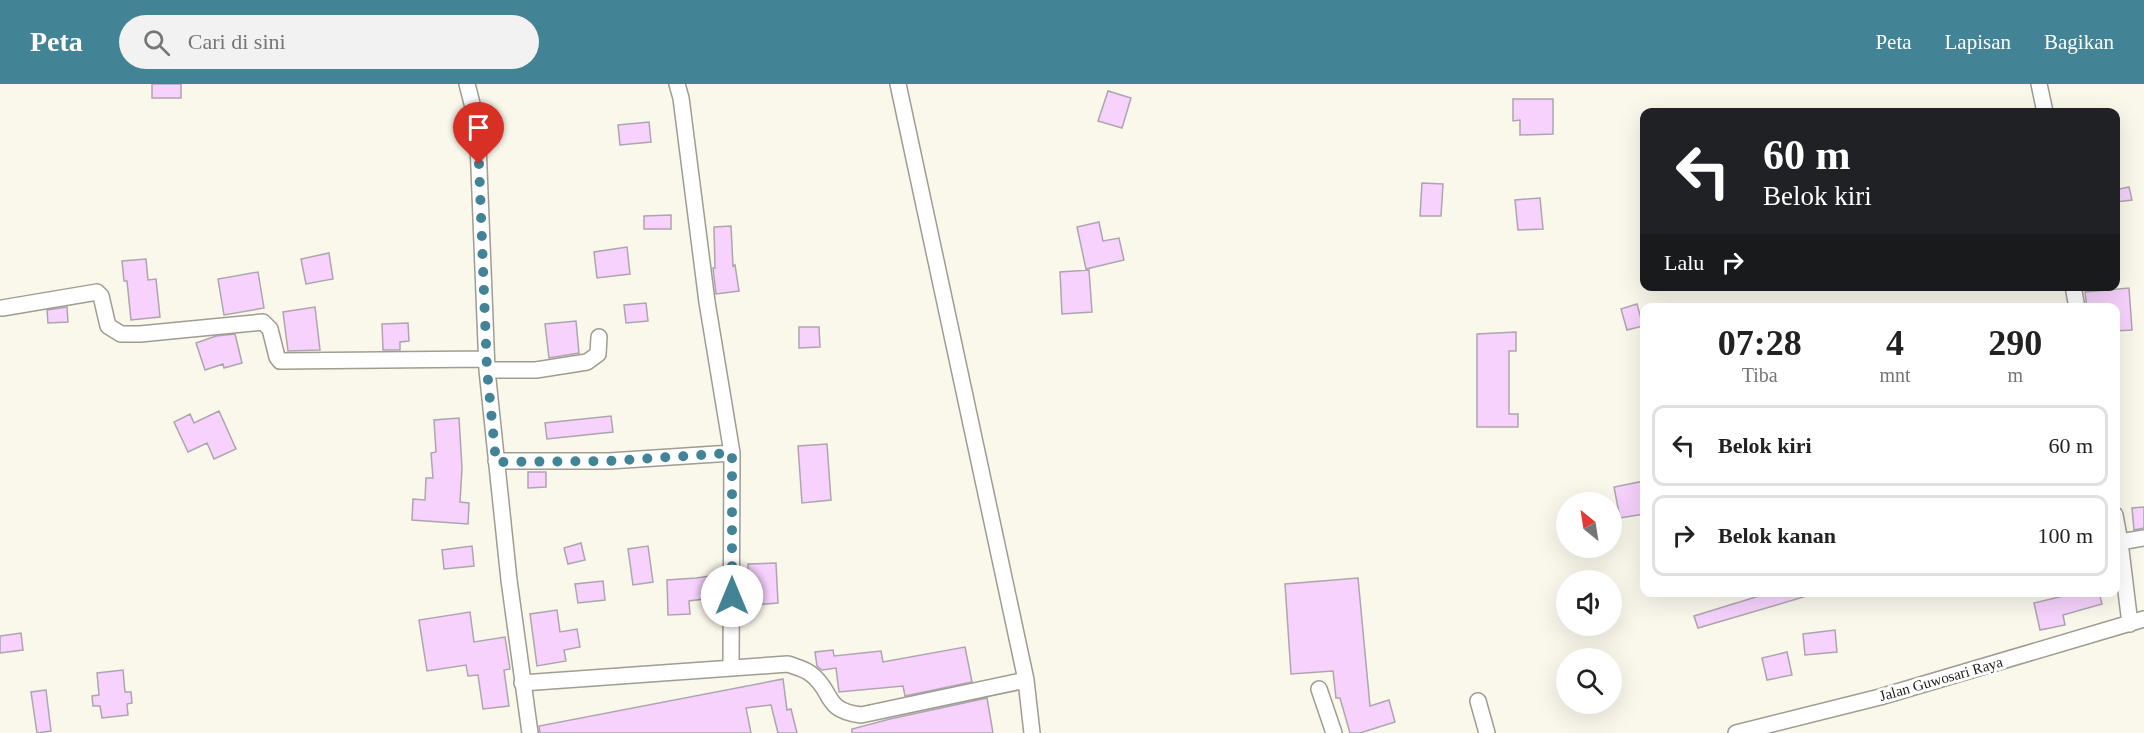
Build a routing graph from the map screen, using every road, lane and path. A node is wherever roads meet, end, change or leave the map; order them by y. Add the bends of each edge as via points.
1 (467, 84) edge
2 (677, 84) edge
3 (898, 84) edge
4 (2039, 84) edge
5 (2044, 108) edge
6 (2, 308) dead end
7 (599, 337) dead end
8 (486, 365) junction
9 (732, 453) junction
10 (496, 462) junction
11 (2120, 538) edge
12 (2144, 538) edge
13 (2121, 542) junction
14 (2137, 622) edge
15 (731, 667) junction
16 (1026, 680) junction
17 (522, 683) junction
18 (1319, 689) dead end
19 (1478, 701) dead end
20 (530, 733) edge
21 (1032, 733) edge
22 (1334, 733) edge
23 (1487, 733) edge
24 (1736, 733) edge

1 - 8 street via 478,143
2 - 9 street
3 - 16 street
4 - 5 street
6 - 8 street via 97,292 108,326 121,334 263,322 270,329 280,361
7 - 8 street via 598,354 587,362 536,370
8 - 10 street
9 - 10 street via 609,461
9 - 15 street
10 - 17 street
11 - 13 street
12 - 13 street
13 - 14 street
14 - 24 street, Jalan Guwosari Raya via 1880,697
15 - 16 street via 789,664 812,674 838,708 861,715
15 - 17 street
16 - 21 street
17 - 20 street
18 - 22 street
19 - 23 street

